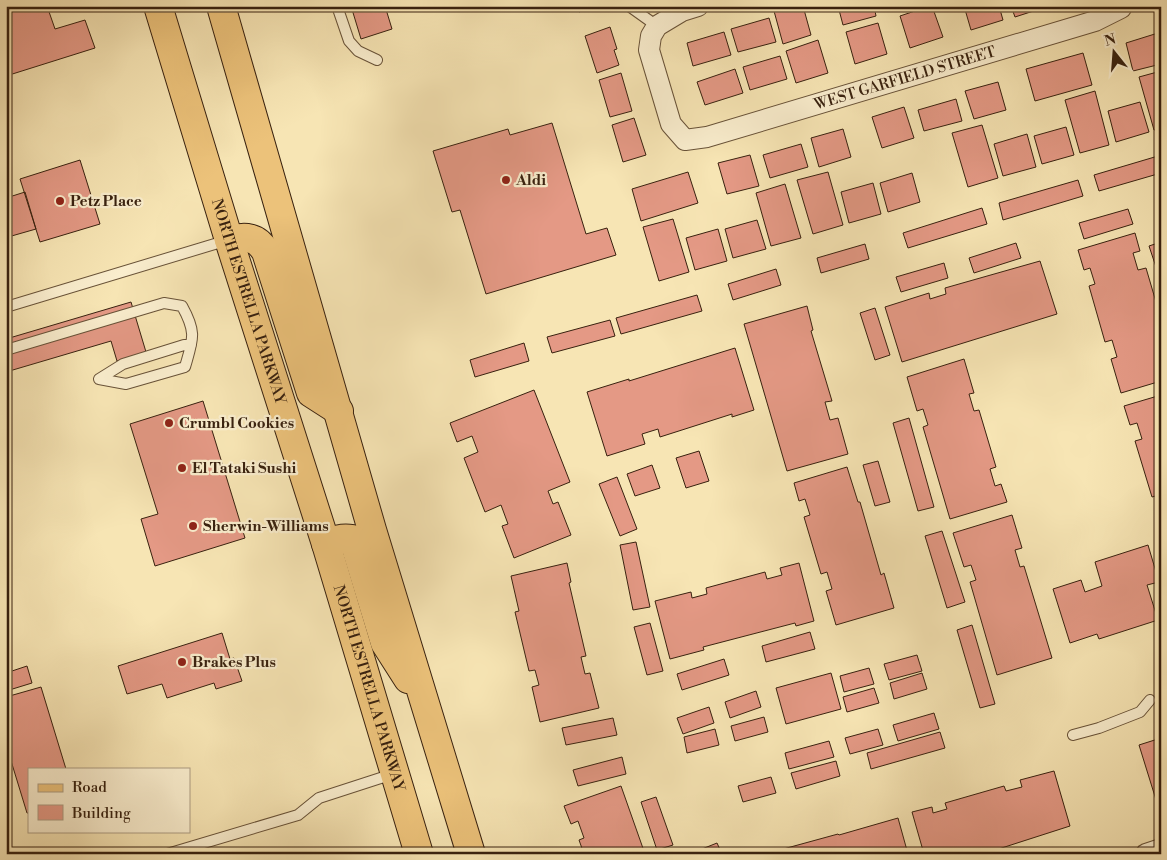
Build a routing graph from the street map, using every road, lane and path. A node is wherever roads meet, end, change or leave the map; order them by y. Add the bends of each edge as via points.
1 (158, 6) edge
2 (221, 6) edge
3 (337, 6) edge
4 (630, 6) edge
5 (698, 6) edge
6 (1122, 6) edge
7 (654, 31) junction
8 (377, 60) dead end
9 (229, 240) junction
10 (6, 307) edge
11 (191, 345) junction
12 (6, 350) edge
13 (339, 411) junction
14 (326, 544) junction
15 (1150, 700) dead end
16 (428, 713) junction
17 (1073, 735) dead end
18 (395, 773) junction
19 (1161, 849) edge
20 (167, 854) edge
21 (419, 854) edge
22 (471, 854) edge
23 (1146, 854) edge

1 - 9 main road, NORTH ESTRELLA PARKWAY
2 - 13 main road
3 - 8 lane via 349,40 358,51
4 - 7 lane
5 - 7 street via 682,11
6 - 7 street, WEST GARFIELD STREET via 1096,21 707,137 685,140 671,124 649,50
9 - 10 lane
9 - 13 main road via 244,237 262,245 311,393
9 - 14 main road, NORTH ESTRELLA PARKWAY
11 - 11 lane via 123,364 99,379 126,384 185,367
11 - 12 lane via 193,332 182,306 164,303
13 - 16 main road
14 - 16 main road via 335,539 352,539 386,644
14 - 18 main road, NORTH ESTRELLA PARKWAY
15 - 17 lane via 1140,712
16 - 22 main road
18 - 20 lane via 319,798 298,815
18 - 21 main road, NORTH ESTRELLA PARKWAY
19 - 23 street

